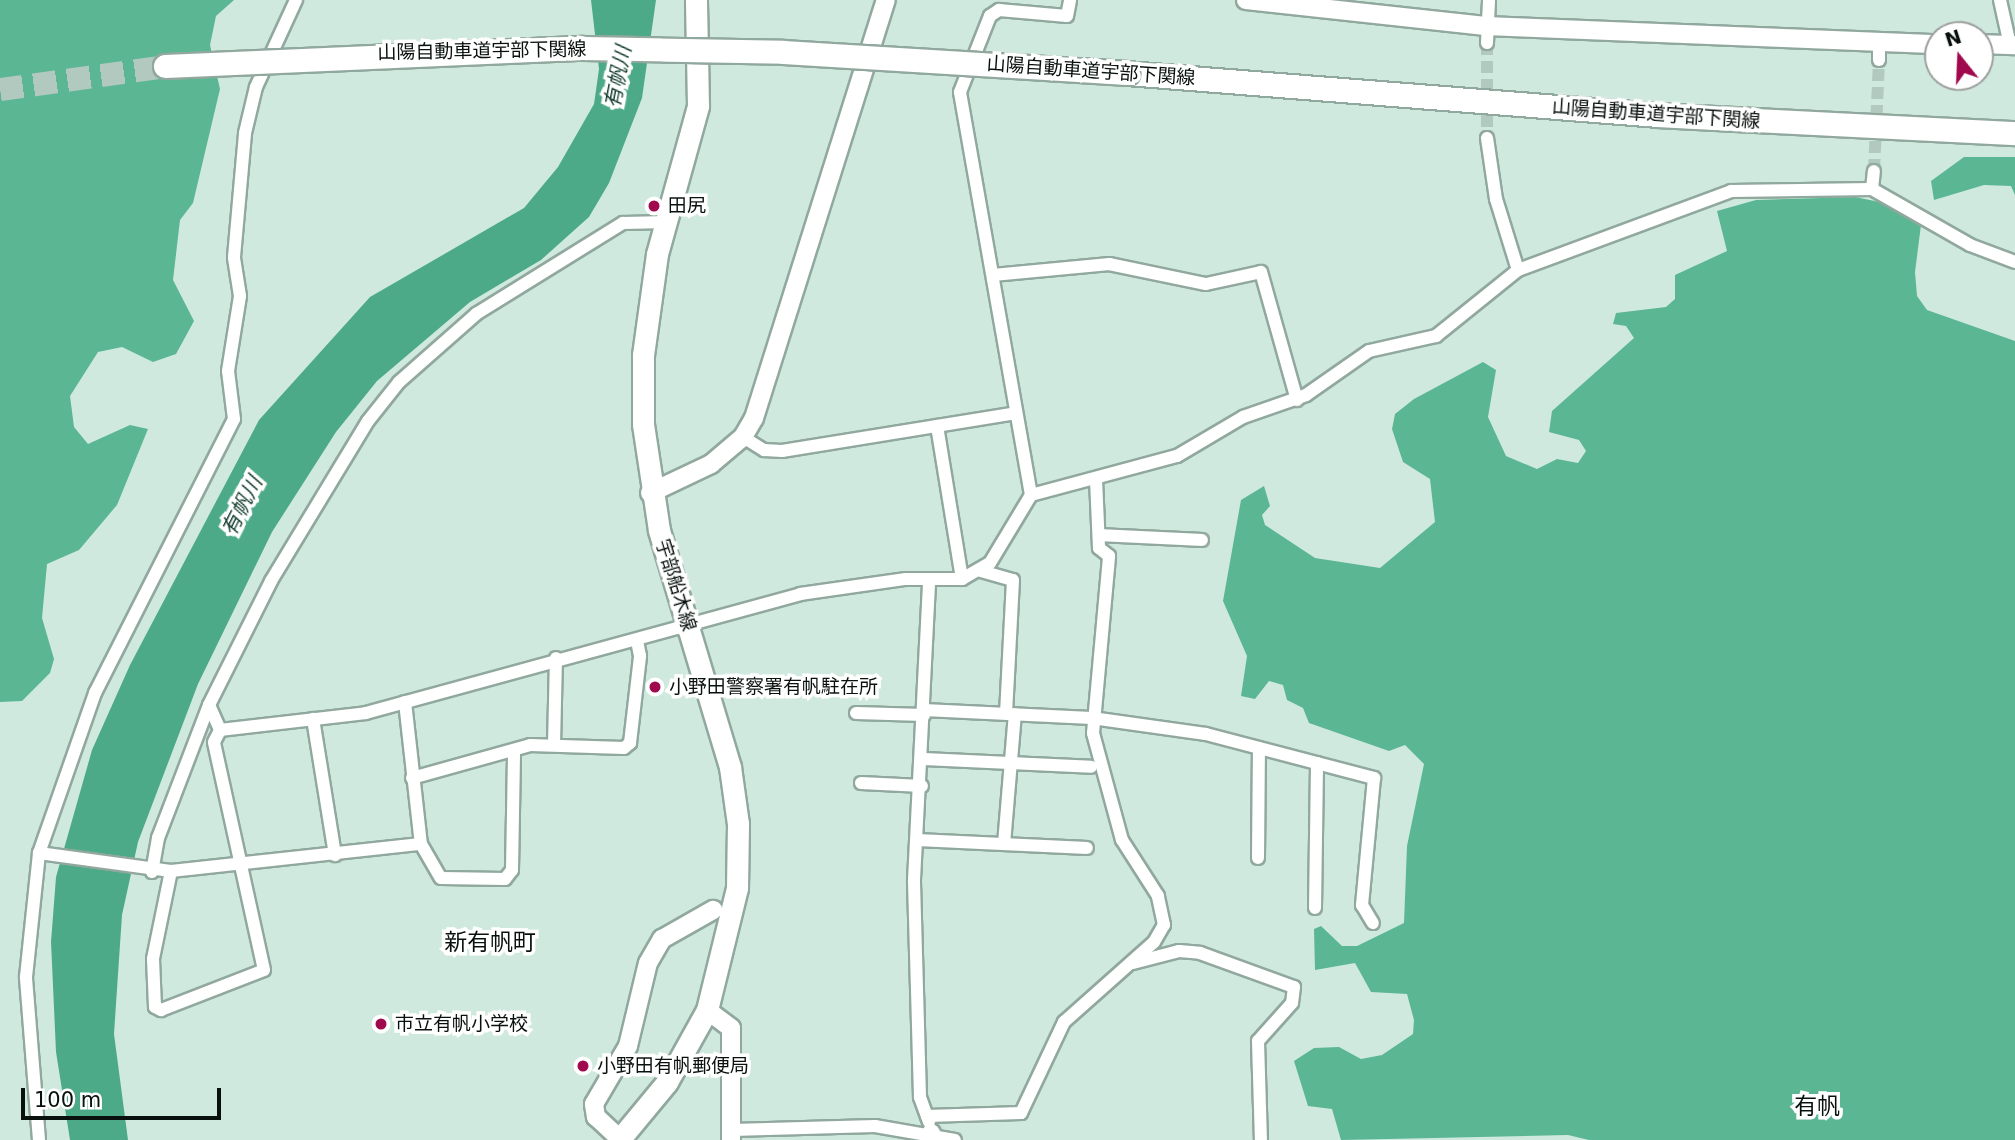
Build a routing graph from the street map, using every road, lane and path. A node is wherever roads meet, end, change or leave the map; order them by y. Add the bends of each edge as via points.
1 (296, 0) edge
2 (696, 0) edge
3 (886, 0) edge
4 (1070, 0) edge
5 (1246, 0) edge
6 (1489, 0) edge
7 (2000, 0) edge
8 (1486, 34) junction
9 (1994, 44) edge
10 (2012, 45) edge
11 (1924, 46) edge
12 (165, 66) tunnel mouth
13 (2015, 133) edge
14 (1487, 138) tunnel mouth
15 (1874, 171) tunnel mouth
16 (1871, 189) junction
17 (667, 222) junction
18 (2015, 262) edge
19 (1518, 270) junction
20 (993, 275) junction
21 (1297, 400) junction
22 (1016, 414) junction
23 (937, 426) junction
24 (743, 437) junction
25 (1096, 478) junction
26 (650, 493) junction
27 (1031, 495) junction
28 (1099, 536) junction
29 (1202, 540) dead end
30 (981, 571) junction
31 (929, 579) junction
32 (962, 579) junction
33 (688, 624) junction
34 (637, 640) junction
35 (556, 658) junction
36 (405, 702) junction
37 (209, 705) junction
38 (856, 713) dead end
39 (923, 713) junction
40 (1010, 714) junction
41 (1092, 718) junction
42 (313, 719) junction
43 (220, 730) junction
44 (554, 745) junction
45 (1259, 748) junction
46 (514, 750) junction
47 (924, 759) junction
48 (1009, 762) junction
49 (1317, 763) junction
50 (1091, 767) dead end
51 (412, 778) junction
52 (861, 783) dead end
53 (922, 786) junction
54 (918, 840) junction
55 (421, 844) junction
56 (1004, 844) junction
57 (1087, 848) dead end
58 (43, 854) junction
59 (335, 855) junction
60 (1258, 858) dead end
61 (242, 864) junction
62 (149, 871) junction
63 (170, 872) junction
64 (1315, 908) dead end
65 (713, 910) dead end
66 (1373, 923) dead end
67 (1133, 962) junction
68 (707, 1010) junction
69 (930, 1129) edge
70 (732, 1135) edge
71 (39, 1140) edge
72 (620, 1140) edge
73 (955, 1140) edge
74 (1261, 1140) edge

1 - 58 street via 256,87 246,133 234,257 240,296 228,371 234,419 95,693
2 - 17 main road, 宇部船木線 via 698,106
3 - 24 street
4 - 20 street via 1067,16 999,10 990,16 960,92
5 - 8 street
6 - 8 street
7 - 10 street
8 - 11 street via 1879,51
9 - 10 street
12 - 13 highway, 山陽自動車道宇部下関線, bridge via 583,48 783,52 1127,73 1658,115
14 - 19 street via 1496,199
15 - 16 street
16 - 18 street via 1970,245
16 - 19 street via 1731,191
17 - 26 main road, 宇部船木線 via 643,355
17 - 37 street via 623,223 588,242 476,314 399,382 323,488
19 - 21 street via 1436,336 1369,351
20 - 21 street via 1110,264 1206,284 1261,272
20 - 22 street
21 - 25 street via 1243,417 1177,456
22 - 23 street
22 - 27 street
23 - 24 street via 782,451 764,450
23 - 32 street
24 - 26 street via 694,476
25 - 27 street
25 - 28 street
26 - 33 main road, 宇部船木線
27 - 30 street
28 - 29 street
28 - 41 street via 1099,548 1109,556
30 - 32 street
30 - 40 street via 1013,580
31 - 32 street
31 - 33 street via 800,594
31 - 39 street
33 - 34 street
33 - 68 main road, 宇部船木線 via 723,735 738,824 732,917
34 - 35 street
34 - 44 street via 630,743 624,748
35 - 36 street
35 - 44 street
36 - 42 street
36 - 51 street
37 - 43 street
37 - 62 street
38 - 39 street
39 - 40 street
39 - 47 street
40 - 41 street
40 - 48 street
41 - 45 street
41 - 67 street via 1122,840 1163,911 1154,942
42 - 43 street
42 - 59 street
43 - 61 street via 214,742
44 - 46 street
45 - 49 street
45 - 60 street
46 - 51 street
46 - 55 street via 512,870 505,879 441,878
47 - 48 street
47 - 53 street
48 - 50 street
48 - 56 street
49 - 64 street
49 - 66 street via 1374,778 1362,905
51 - 55 street
52 - 53 street
53 - 54 street
54 - 56 street
54 - 69 street via 918,1055
55 - 59 street
56 - 57 street
58 - 62 street
58 - 71 street via 26,977
59 - 61 street
61 - 63 street
61 - 63 street via 264,970 161,1010 155,1007 153,959
62 - 63 street
65 - 72 street via 663,939 648,963 628,1046 594,1104 596,1117
67 - 69 street via 1064,1022 1021,1113
67 - 74 street via 1179,951 1209,955 1294,987 1292,1003 1258,1041
68 - 70 street via 731,1028
68 - 72 main road, 宇部船木線 via 667,1082
69 - 70 street via 875,1126
69 - 73 street

